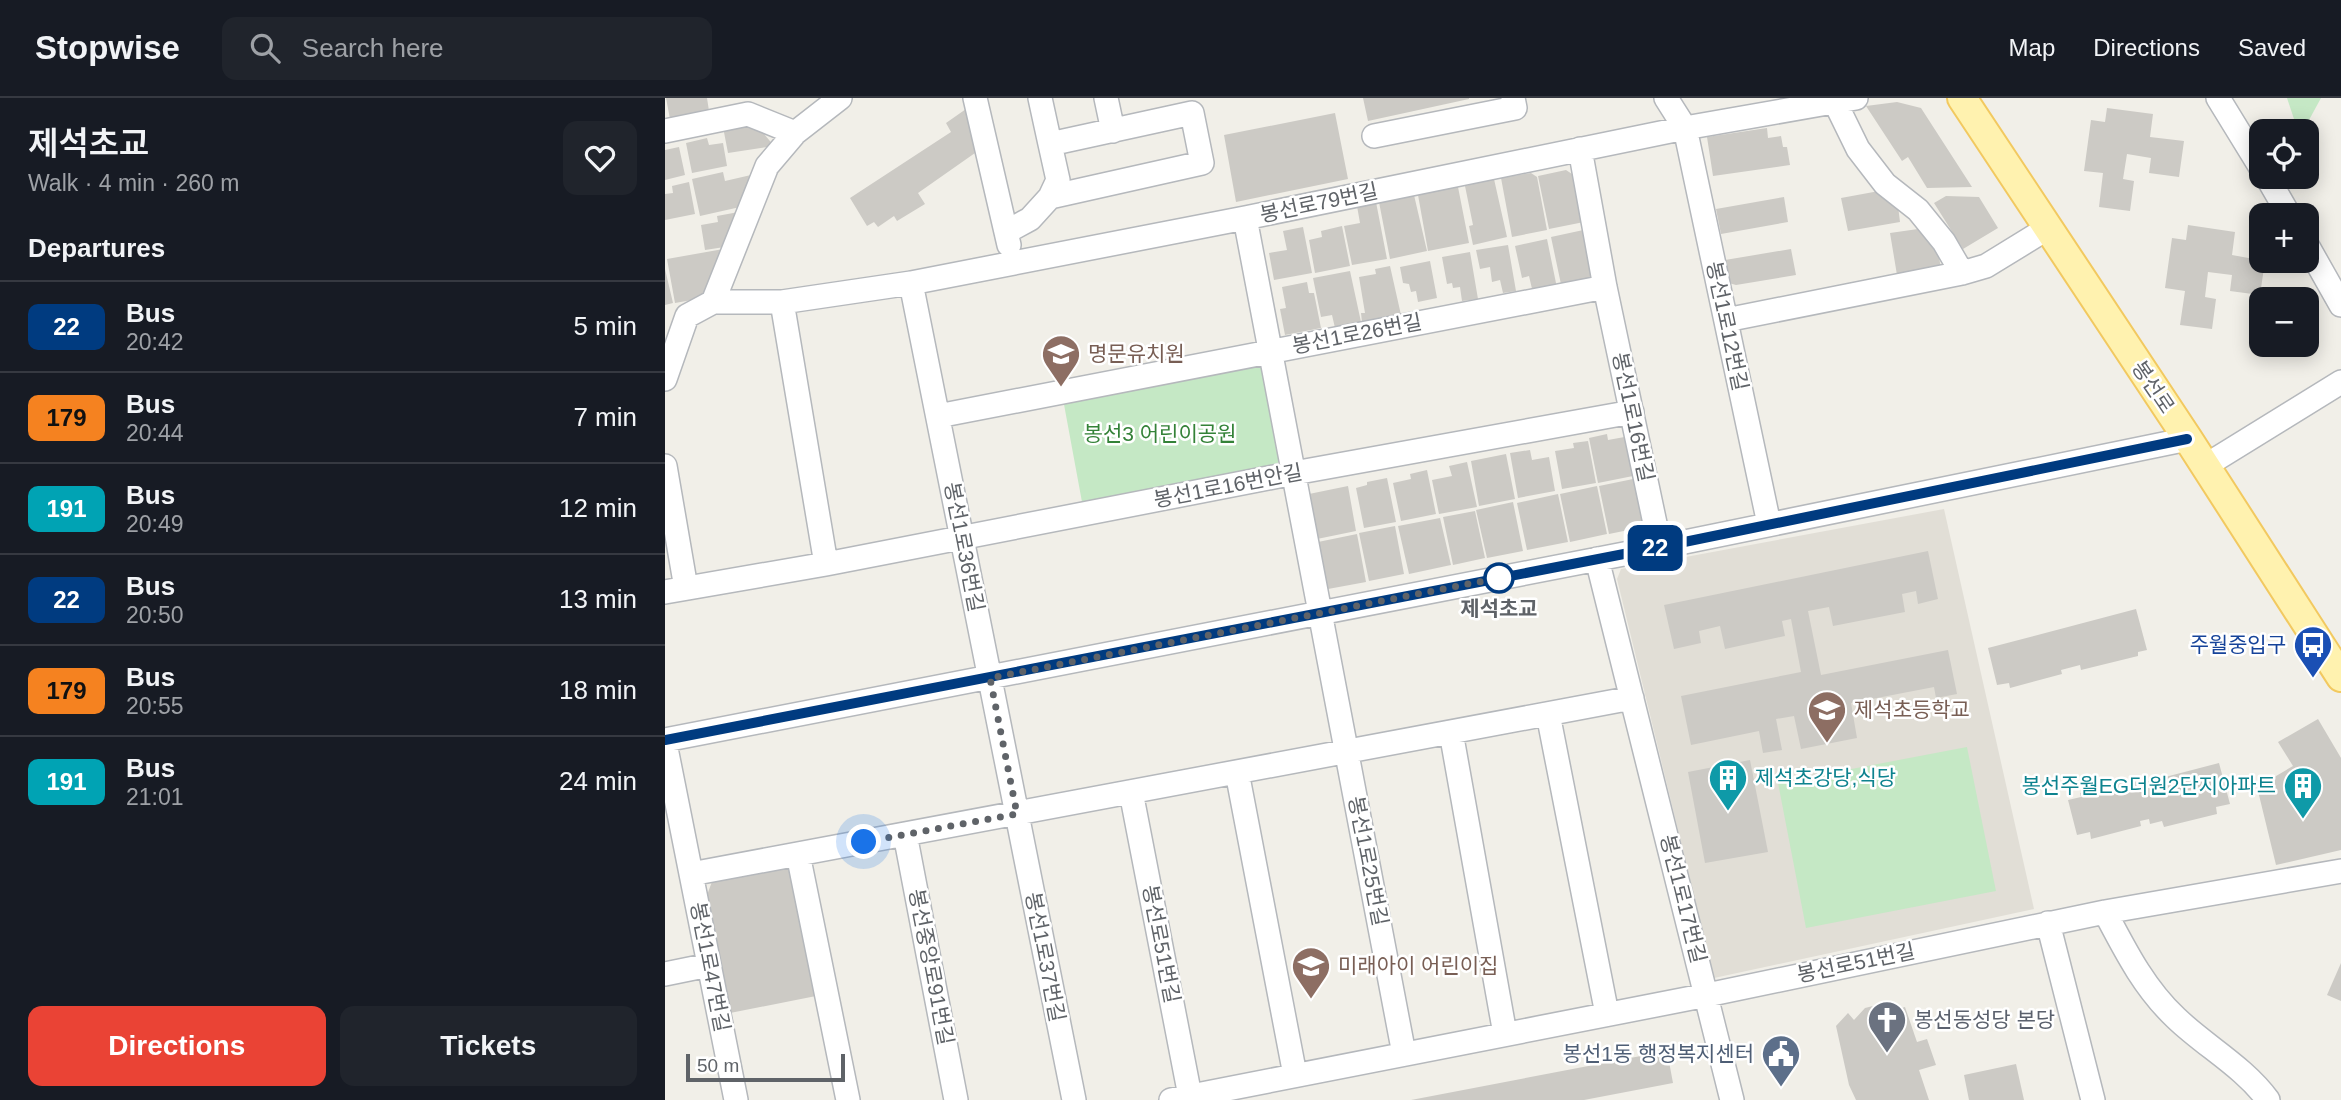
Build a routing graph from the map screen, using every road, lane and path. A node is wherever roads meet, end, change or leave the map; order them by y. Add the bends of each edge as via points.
1 (840, 98) edge
2 (975, 98) edge
3 (1039, 98) edge
4 (1106, 98) edge
5 (1513, 98) edge
6 (1666, 98) edge
7 (1962, 98) edge
8 (2218, 98) edge
9 (1848, 99) edge
10 (1198, 106) edge
11 (1685, 128) junction
12 (665, 131) edge
13 (1113, 131) junction
14 (795, 133) junction
15 (1374, 136) dead end
16 (1050, 144) junction
17 (2249, 148) edge
18 (1580, 149) junction
19 (1050, 197) junction
20 (1245, 218) junction
21 (2048, 228) junction
22 (1006, 232) junction
23 (1013, 263) junction
24 (2319, 266) edge
25 (1962, 273) junction
26 (911, 283) junction
27 (1605, 287) junction
28 (713, 302) junction
29 (782, 302) junction
30 (2341, 304) edge
31 (1726, 320) junction
32 (1271, 351) junction
33 (665, 379) edge
34 (2341, 382) edge
35 (1632, 412) junction
36 (938, 416) junction
37 (2187, 439) junction
38 (665, 466) edge
39 (2205, 466) junction
40 (1294, 473) junction
41 (1769, 524) junction
42 (962, 537) junction
43 (1660, 547) junction
44 (1597, 559) junction
45 (826, 564) junction
46 (676, 590) edge
47 (1321, 614) junction
48 (2341, 677) edge
49 (990, 678) junction
50 (1632, 698) junction
51 (1548, 714) junction
52 (1458, 730) junction
53 (665, 741) edge
54 (1347, 751) junction
55 (1237, 772) junction
56 (1131, 792) junction
57 (1017, 814) junction
58 (905, 834) junction
59 (798, 854) junction
60 (2341, 872) edge
61 (691, 874) junction
62 (2105, 912) junction
63 (2048, 923) junction
64 (709, 965) junction
65 (665, 974) edge
66 (1707, 995) junction
67 (1607, 1014) junction
68 (1505, 1034) junction
69 (1404, 1054) junction
70 (1295, 1076) junction
71 (1181, 1098) edge
72 (736, 1100) edge
73 (848, 1100) edge
74 (956, 1100) edge
75 (1074, 1100) edge
76 (1732, 1100) edge
77 (2093, 1100) edge
78 (2268, 1100) edge

1 - 14 street
2 - 22 street
3 - 16 street
4 - 13 street
5 - 15 street via 1515,108
6 - 11 street
7 - 21 main road, 봉선로
8 - 17 street
9 - 11 street, 봉선로79번길
9 - 25 street via 1859,149 1885,184 1918,210
10 - 13 street
10 - 19 street via 1202,163
11 - 18 street, 봉선로79번길
11 - 31 street, 봉선1로12번길
12 - 14 street via 748,114
13 - 16 street
14 - 28 street via 767,166
16 - 19 street via 1058,180
18 - 20 street, 봉선로79번길
18 - 27 street, 봉선1로16번길
19 - 22 street via 1030,219
20 - 23 street, 봉선로79번길
20 - 32 street, 봉선1로26번길
21 - 25 street via 1986,266
21 - 37 main road, 봉선로
22 - 23 street
23 - 26 street, 봉선로79번길
24 - 30 street
25 - 31 street
26 - 29 street, 봉선로79번길
26 - 36 street, 봉선1로36번길
27 - 32 street, 봉선1로26번길
27 - 35 street, 봉선1로16번길
28 - 29 street, 봉선로79번길
28 - 33 street via 687,316
29 - 45 street
31 - 41 street, 봉선1로12번길
32 - 36 street, 봉선1로26번길
32 - 40 street, 봉선1로26번길
34 - 39 street
35 - 40 street, 봉선1로16번안길
35 - 43 street, 봉선1로16번길
36 - 42 street, 봉선1로36번길
37 - 39 main road, 봉선로
37 - 41 street
38 - 46 street
39 - 48 main road, 봉선로
40 - 42 street, 봉선1로16번안길
40 - 47 street, 봉선1로26번길
41 - 43 street
42 - 45 street, 봉선1로16번안길
42 - 49 street, 봉선1로36번길
43 - 44 street
44 - 47 street
44 - 50 street, 봉선1로17번길
45 - 46 street, 봉선1로16번안길
47 - 49 street
47 - 54 street, 봉선1로25번길
49 - 53 street
49 - 57 street, 봉선1로37번길
50 - 51 street
50 - 66 street, 봉선1로17번길
51 - 52 street
51 - 67 street
52 - 54 street
52 - 68 street
53 - 61 street, 봉선1로47번길
54 - 55 street
54 - 69 street, 봉선1로25번길
55 - 56 street
55 - 70 street
56 - 57 street
56 - 71 street, 봉선로51번길
57 - 58 street
57 - 75 street, 봉선1로37번길
58 - 59 street, 봉선1로47번길
58 - 74 street, 봉선중앙로91번길
59 - 61 street, 봉선1로47번길
59 - 73 street
60 - 62 street, 봉선로51번길
61 - 64 street, 봉선1로47번길
62 - 63 street, 봉선로51번길
62 - 78 street via 2159,1002 2251,1080
63 - 66 street, 봉선로51번길
63 - 77 street
64 - 65 street
64 - 72 street, 봉선1로47번길
66 - 67 street, 봉선로51번길
66 - 76 street, 봉선1로17번길
67 - 68 street, 봉선로51번길
68 - 69 street, 봉선로51번길
69 - 70 street, 봉선로51번길
70 - 71 street, 봉선로51번길

